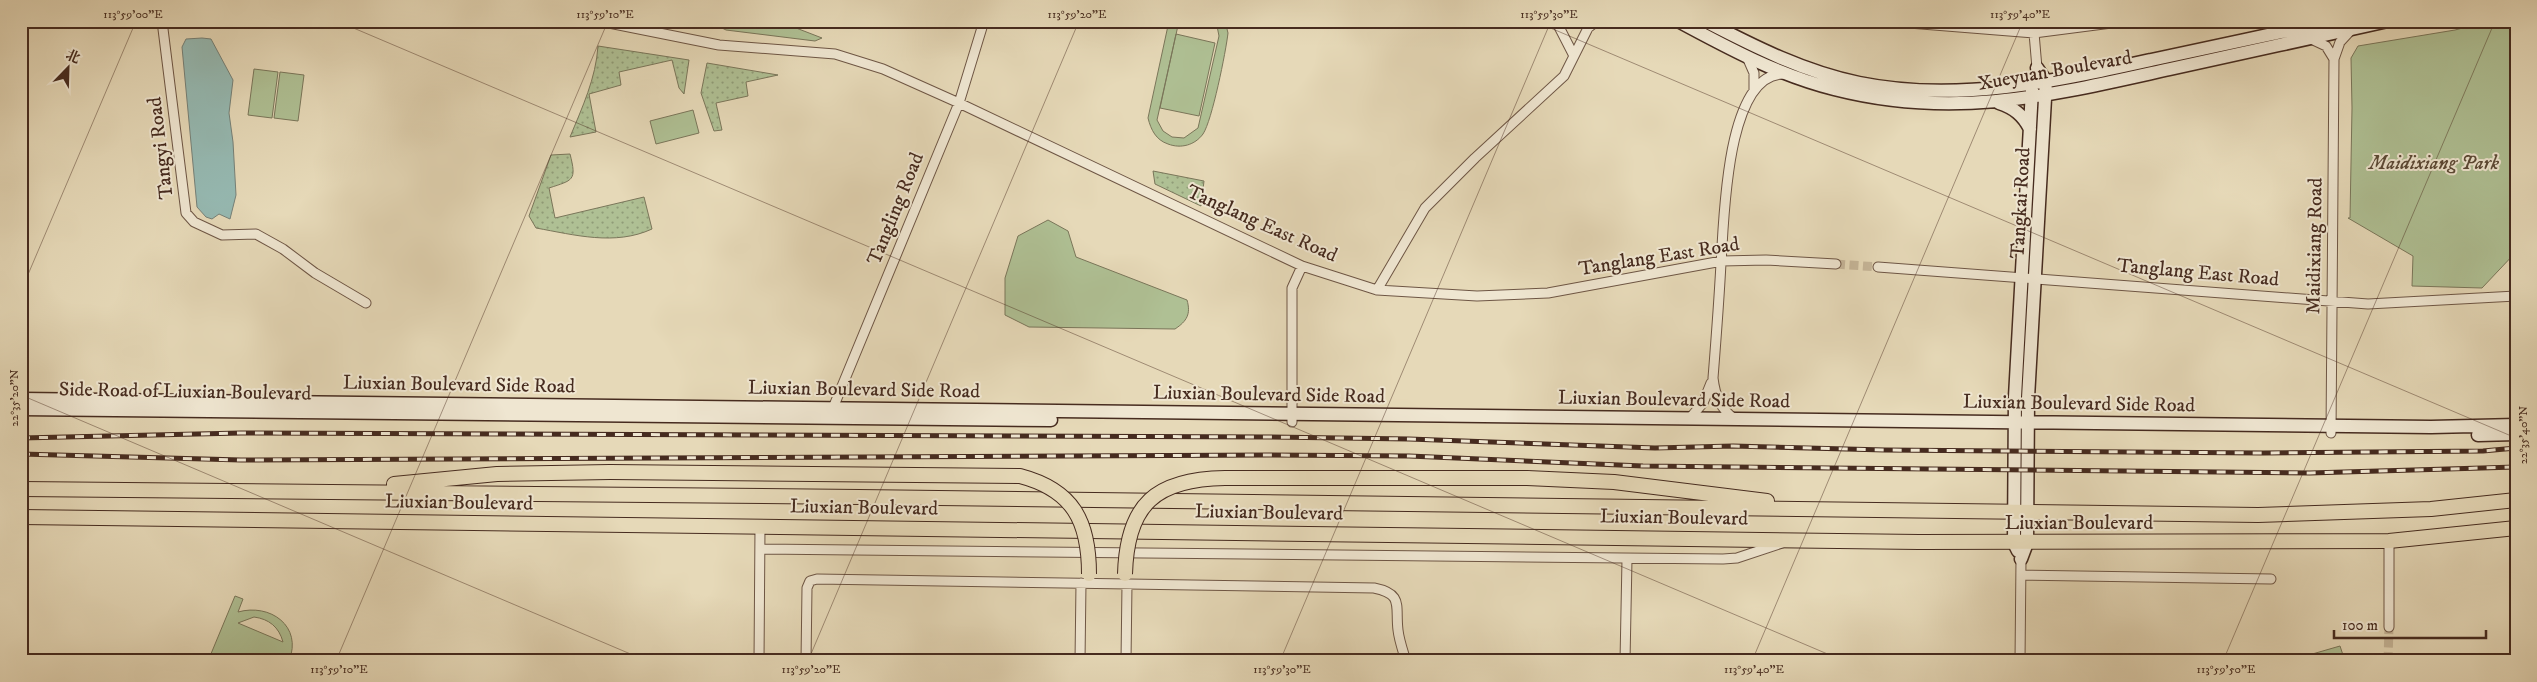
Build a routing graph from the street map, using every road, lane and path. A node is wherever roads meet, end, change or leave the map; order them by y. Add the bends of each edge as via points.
1 (162, 21) edge
2 (599, 21) edge
3 (984, 21) edge
4 (1556, 21) edge
5 (1596, 21) edge
6 (1678, 21) edge
7 (1706, 21) edge
8 (1884, 21) edge
9 (2127, 21) edge
10 (2333, 21) edge
11 (2388, 21) edge
12 (2352, 29) junction
13 (2034, 33) junction
14 (2309, 38) junction
15 (1574, 56) junction
16 (1747, 57) junction
17 (2334, 59) junction
18 (2037, 68) junction
19 (1788, 74) junction
20 (2046, 81) junction
21 (2033, 83) junction
22 (1754, 91) junction
23 (2046, 95) junction
24 (2032, 97) junction
25 (959, 102) junction
26 (1996, 102) junction
27 (2030, 130) junction
28 (1722, 260) junction
29 (1836, 264) tunnel mouth
30 (1302, 266) junction
31 (1878, 267) tunnel mouth
32 (2022, 277) junction
33 (2035, 278) junction
34 (1377, 290) junction
35 (2516, 296) edge
36 (2332, 302) junction
37 (366, 303) dead end
38 (1713, 378) junction
39 (21, 399) edge
40 (833, 408) junction
41 (21, 409) edge
42 (1292, 418) junction
43 (1690, 418) junction
44 (1735, 419) junction
45 (2516, 425) edge
46 (2015, 426) junction
47 (2028, 426) junction
48 (2331, 430) junction
49 (2516, 434) edge
50 (21, 489) edge
51 (314, 491) junction
52 (2516, 500) edge
53 (1850, 510) junction
54 (2021, 512) junction
55 (25, 517) edge
56 (760, 527) junction
57 (2516, 528) edge
58 (1792, 540) junction
59 (2389, 540) junction
60 (2020, 543) junction
61 (760, 548) junction
62 (1627, 559) junction
63 (2021, 559) joint
64 (2021, 575) junction
65 (2270, 579) dead end
66 (1086, 580) junction
67 (1125, 580) junction
68 (2389, 627) tunnel mouth
69 (759, 661) edge
70 (806, 661) edge
71 (1080, 661) edge
72 (1126, 661) edge
73 (1406, 661) edge
74 (1624, 661) edge
75 (2020, 661) edge

1 - 37 street, Tangyi Road via 186,213 194,222 222,235 256,234 284,249 315,274
2 - 25 street, Tanglang East Road via 719,45 835,54 883,69
3 - 25 street, Tangling Road
4 - 15 street
5 - 15 street via 1588,28
6 - 16 main road, Xueyuan Boulevard
7 - 21 main road, Xueyuan Boulevard via 1799,65 1861,83 1905,90 1951,91
8 - 13 street
9 - 13 street
10 - 20 main road, Xueyuan Boulevard
11 - 12 main road, Xueyuan Boulevard
12 - 14 main road, Xueyuan Boulevard
12 - 17 street, Maidixiang Road via 2340,42
13 - 18 street
14 - 17 street via 2326,46
14 - 23 main road, Xueyuan Boulevard
15 - 34 street via 1564,76 1425,208
16 - 19 main road, Xueyuan Boulevard
16 - 22 street via 1754,73
17 - 36 street, Maidixiang Road
18 - 20 main road
18 - 21 main road, Tangkai Road
19 - 22 street via 1773,76
19 - 26 main road, Xueyuan Boulevard via 1834,89 1888,99 1938,104
20 - 21 main road, Xueyuan Boulevard
20 - 23 main road, Tangkai Road
21 - 24 main road, Tangkai Road
22 - 28 street via 1739,126 1729,162
23 - 24 main road, Xueyuan Boulevard
23 - 33 main road, Tangkai Road
24 - 26 main road, Xueyuan Boulevard
24 - 27 main road, Tangkai Road
25 - 30 street, Tanglang East Road
25 - 40 street, Tangling Road
26 - 27 main road via 2025,118
27 - 32 main road, Tangkai Road
28 - 29 street, Tanglang East Road
28 - 34 street, Tanglang East Road via 1548,293 1478,296
28 - 38 street
30 - 34 street, Tanglang East Road
30 - 42 street via 1292,288
31 - 32 street, Tanglang East Road
32 - 33 street, Tanglang East Road
32 - 46 main road, Tangkai Road
33 - 36 street, Tanglang East Road
33 - 47 main road, Tangkai Road
35 - 36 street, Tanglang East Road via 2368,304
36 - 48 street, Maidixiang Road
38 - 43 street via 1703,403
38 - 44 street via 1714,393 1720,405
39 - 40 main road, Liuxian Boulevard Side Road
40 - 42 main road, Liuxian Boulevard Side Road
41 - 42 main road, Side Road of Liuxian Boulevard
42 - 43 main road, Liuxian Boulevard Side Road
42 - 46 main road, Side Road of Liuxian Boulevard
43 - 44 main road, Liuxian Boulevard Side Road
44 - 46 main road, Liuxian Boulevard Side Road
45 - 48 main road, Liuxian Boulevard Side Road
46 - 47 main road, Side Road of Liuxian Boulevard
46 - 54 main road, Tangkai Road
47 - 48 main road, Liuxian Boulevard Side Road
47 - 54 main road, Tangkai Road
48 - 49 main road, Liuxian Boulevard Side Road
50 - 51 main road, Liuxian Boulevard
51 - 53 main road, Liuxian Boulevard
51 - 66 main road, bridge via 497,474 1020,476 1050,486 1072,505 1087,537
52 - 54 main road, Liuxian Boulevard via 2430,509 2312,515
53 - 54 main road, Liuxian Boulevard
53 - 67 main road, bridge via 1614,482 1528,478 1211,478 1186,481 1159,492 1139,513 1128,537
54 - 60 main road, Tangkai Road
55 - 56 main road, Liuxian Boulevard
56 - 58 main road, Liuxian Boulevard
56 - 61 street
57 - 59 main road, Liuxian Boulevard
58 - 60 main road, Liuxian Boulevard
58 - 62 street via 1737,558
59 - 60 main road, Liuxian Boulevard
59 - 68 street
60 - 63 main road, Tangkai Road
61 - 62 street
61 - 69 street
62 - 74 street
63 - 64 street
64 - 65 street
64 - 75 street
66 - 67 street
66 - 70 street via 810,580 807,588
66 - 71 street
67 - 72 street
67 - 73 street via 1385,590 1394,597 1398,606 1398,630

